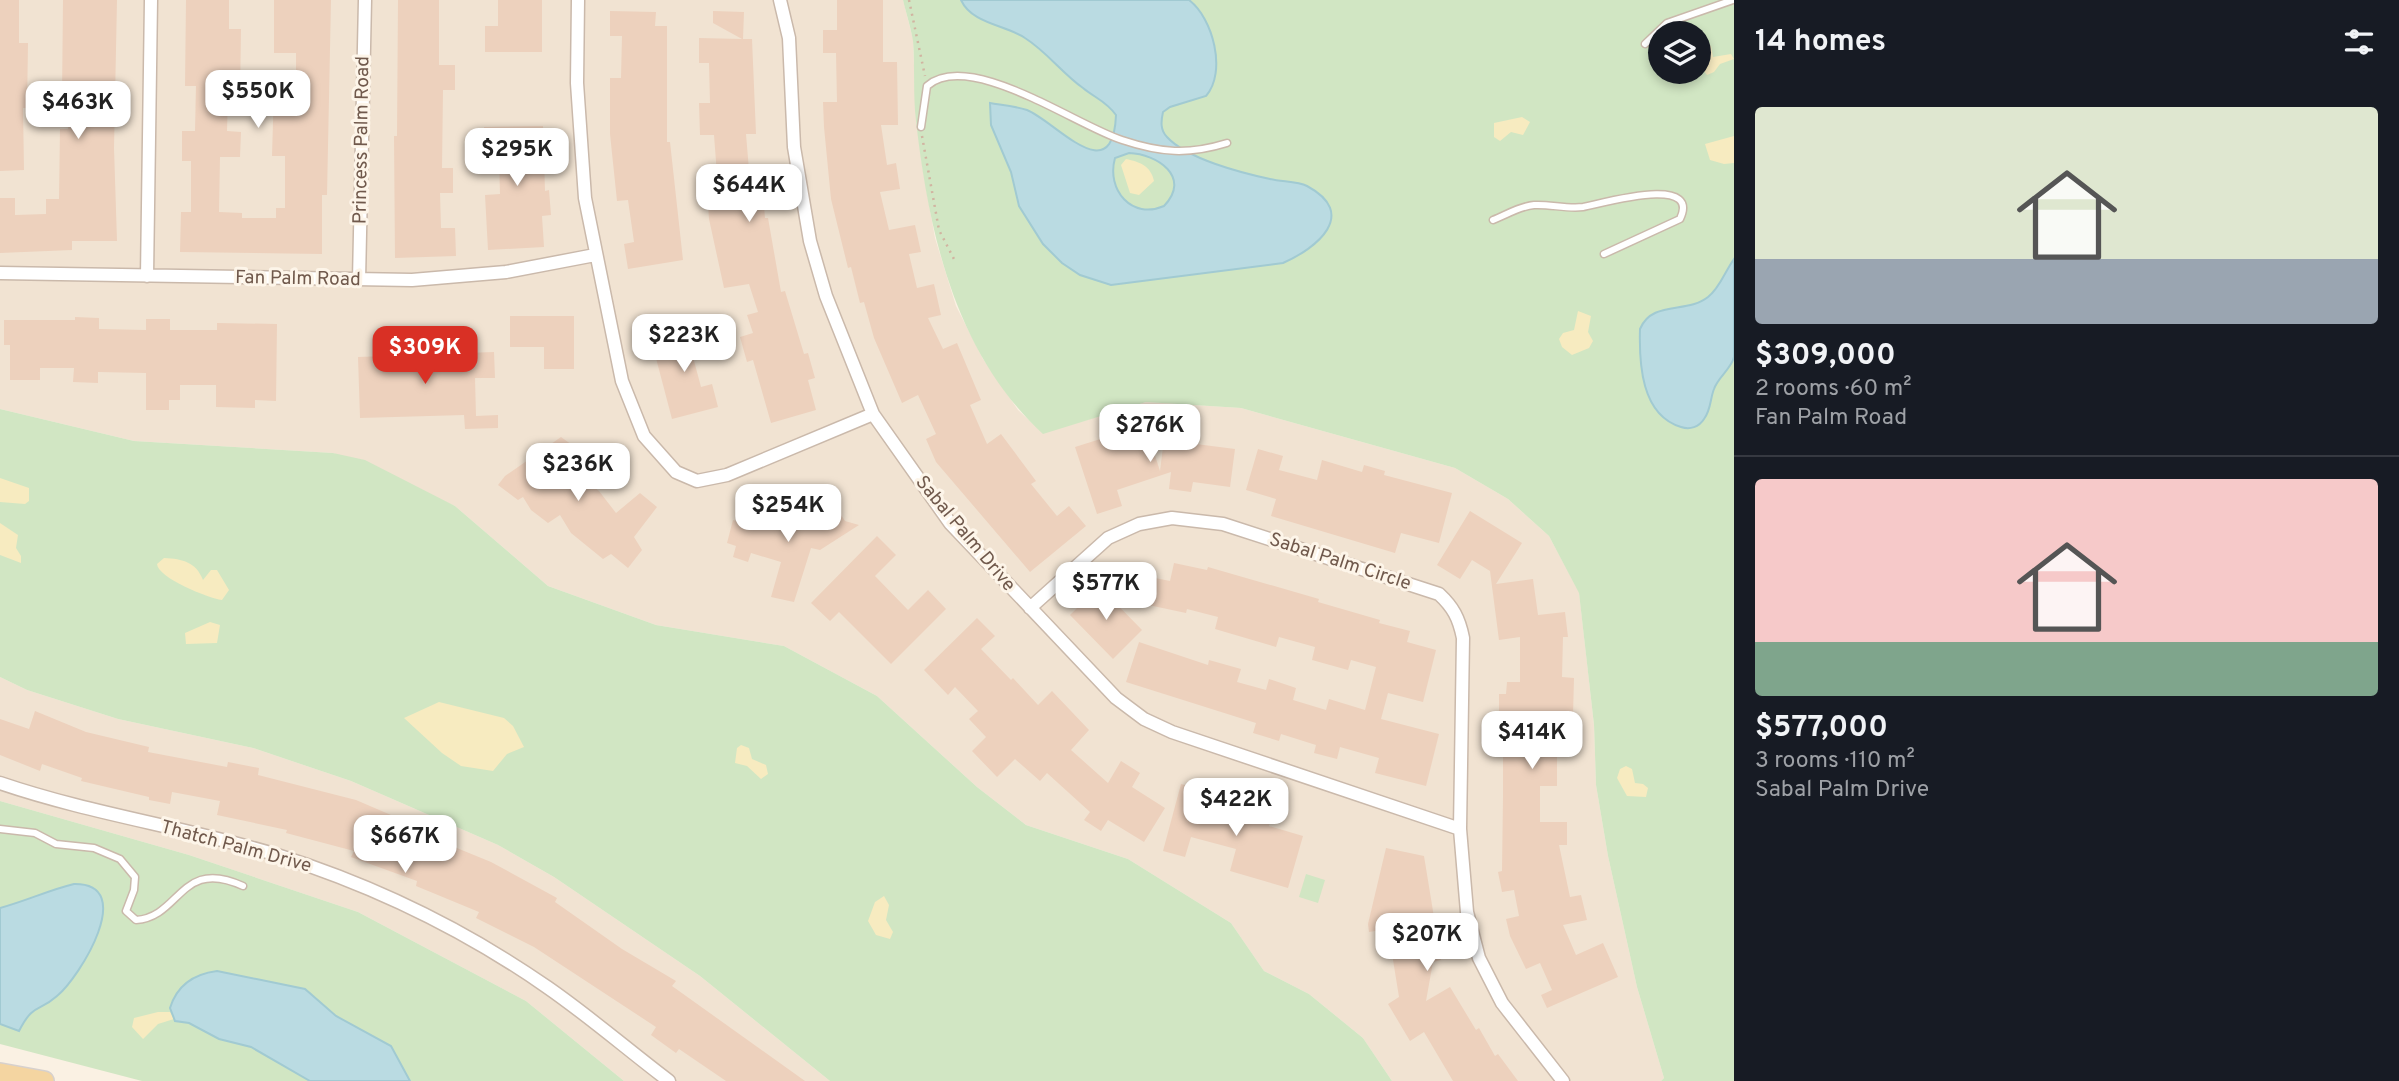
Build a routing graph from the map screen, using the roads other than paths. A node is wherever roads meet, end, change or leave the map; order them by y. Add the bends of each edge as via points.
1 (151, 0) edge
2 (365, 0) edge
3 (579, 0) edge
4 (780, 0) edge
5 (1732, 0) edge
6 (1645, 44) dead end
7 (921, 127) road end
8 (1227, 143) dead end
9 (1493, 220) dead end
10 (1604, 254) dead end
11 (595, 255) junction
12 (0, 273) edge
13 (147, 276) junction
14 (359, 280) junction
15 (873, 414) junction
16 (1030, 608) junction
17 (0, 783) edge
18 (0, 829) edge
19 (1460, 829) junction
20 (243, 886) dead end
21 (0, 1073) edge
22 (44, 1081) edge
23 (669, 1081) edge
24 (1563, 1081) edge

1 - 13 street
2 - 14 street, Princess Palm Road
3 - 11 street via 579,141
4 - 15 street, Sabal Palm Drive via 789,37 794,147 810,241 825,296
5 - 6 lane via 1667,23
7 - 8 lane via 927,86 946,77 990,80 1103,133 1146,147 1198,152
9 - 10 lane via 1528,206 1582,207 1651,193 1680,202 1680,219
11 - 14 street, Fan Palm Road via 469,277
11 - 15 street via 622,381 644,436 676,472 697,481 727,475
12 - 13 street, Fan Palm Road
13 - 14 street, Fan Palm Road
15 - 16 street, Sabal Palm Drive via 950,523
16 - 19 street, Sabal Palm Drive via 1116,698 1144,719
16 - 19 street, Sabal Palm Circle via 1108,538 1139,524 1172,518 1223,524 1439,594 1460,621 1463,638
17 - 23 street, Thatch Palm Drive via 103,814 277,855 389,898 445,925 538,981
18 - 20 lane via 25,830 56,844 81,845 120,859 135,877 126,911 136,920 153,915 198,879 228,879
19 - 24 street via 1468,912 1479,958 1502,1003
21 - 22 main road

